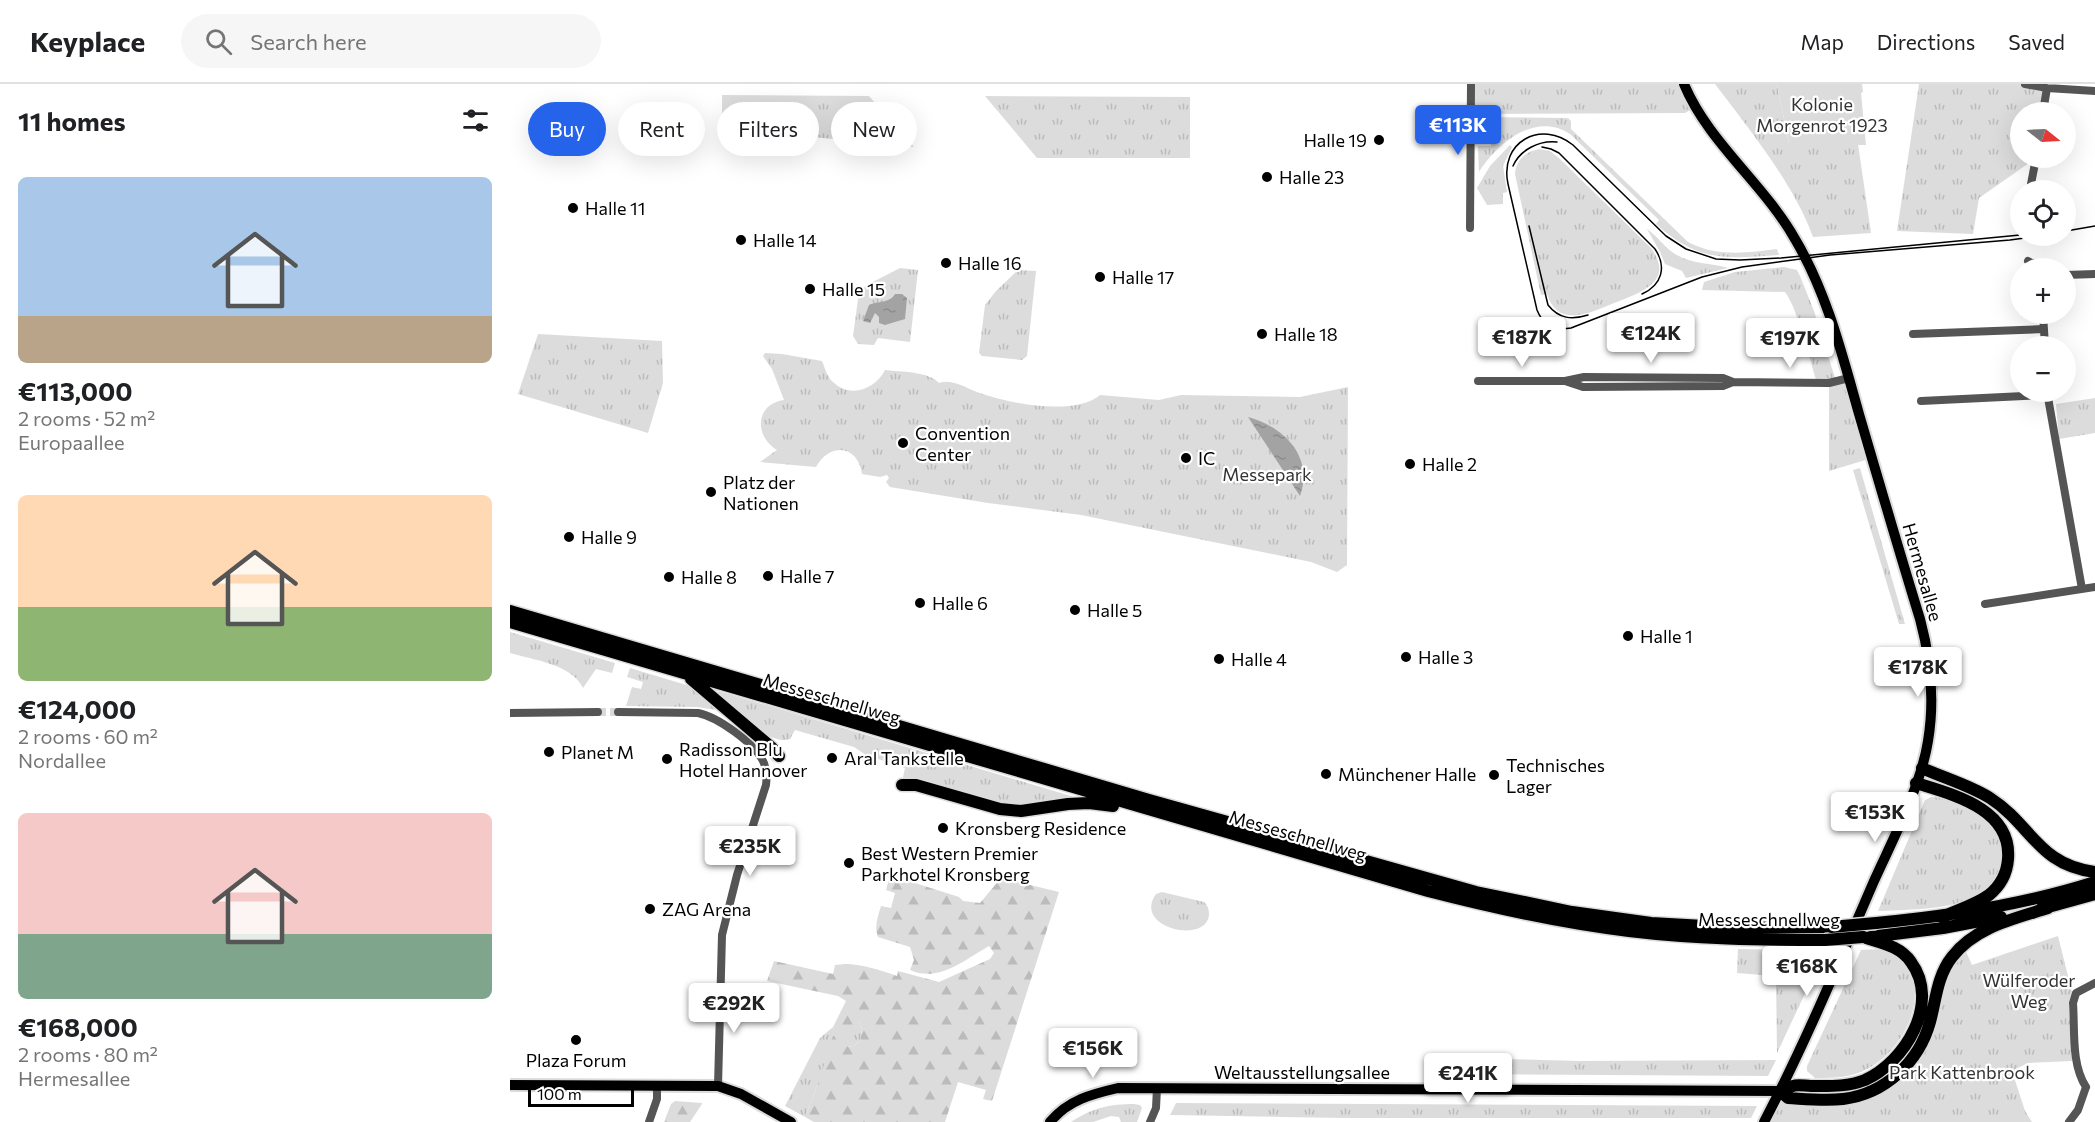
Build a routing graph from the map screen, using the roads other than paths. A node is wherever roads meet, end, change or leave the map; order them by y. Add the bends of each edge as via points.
1 (1471, 84) edge
2 (1684, 84) edge
3 (2025, 84) edge
4 (2068, 86) edge
5 (2047, 88) junction
6 (2095, 91) edge
7 (2045, 102) edge
8 (1470, 228) dead end
9 (2095, 274) edge
10 (2076, 275) edge
11 (2044, 324) edge
12 (2044, 329) junction
13 (1913, 334) dead end
14 (2044, 336) edge
15 (1849, 378) junction
16 (1478, 381) dead end
17 (2010, 395) edge
18 (1921, 401) dead end
19 (2049, 402) edge
20 (2095, 587) edge
21 (2082, 589) junction
22 (1985, 604) dead end
23 (510, 611) edge
24 (510, 622) edge
25 (686, 674) junction
26 (598, 712) tunnel mouth
27 (618, 712) tunnel mouth
28 (510, 713) edge
29 (779, 756) dead end
30 (1922, 768) junction
31 (1916, 783) junction
32 (902, 786) dead end
33 (1146, 810) junction
34 (2095, 872) edge
35 (2095, 882) edge
36 (2095, 894) edge
37 (2048, 908) junction
38 (1942, 917) junction
39 (1868, 938) junction
40 (2095, 983) edge
41 (510, 1085) edge
42 (657, 1085) junction
43 (718, 1086) junction
44 (2091, 1088) edge
45 (1157, 1089) junction
46 (1780, 1091) junction
47 (650, 1122) edge
48 (791, 1122) edge
49 (1050, 1122) edge
50 (1150, 1122) edge
51 (1764, 1122) edge
52 (2069, 1122) edge

1 - 8 street
2 - 15 main road, Hermesallee via 1708,125 1769,199 1795,239 1818,283
3 - 5 street
4 - 5 street
4 - 6 street
5 - 7 street
9 - 10 street
11 - 12 street
12 - 13 street
12 - 14 street
15 - 16 street via 1829,383 1733,382 1723,386 1583,387 1565,381
15 - 30 main road, Hermesallee via 1928,654 1933,696
17 - 18 street
19 - 21 street
20 - 21 street
21 - 22 street
23 - 38 highway, Messeschnellweg, bridge via 1305,845 1476,892 1560,910 1640,922 1740,928 1831,927
24 - 25 highway, Messeschnellweg
25 - 29 highway
25 - 33 highway, Messeschnellweg
26 - 28 street
27 - 43 street via 709,716 724,723 755,751 767,774 722,935
30 - 31 main road, Hermesallee
30 - 34 highway via 1989,797 2053,858 2067,866
31 - 38 highway via 1984,810 1996,821 2006,841 2007,867 2000,884 1977,902
31 - 46 main road, Hermesallee
32 - 33 highway via 916,785 1000,809 1021,811 1089,803
33 - 39 highway, Messeschnellweg, bridge via 1522,914 1681,936
35 - 38 highway, Messeschnellweg
36 - 37 highway, Messeschnellweg
37 - 39 highway, Messeschnellweg
37 - 46 highway via 1986,929 1958,950 1943,972 1924,1039 1908,1064 1891,1080 1844,1099 1788,1098
39 - 46 highway via 1900,951 1919,976 1922,1000 1909,1041 1889,1065 1863,1080 1842,1086 1794,1085
40 - 44 street via 2076,993 2073,1003 2076,1061 2080,1078
41 - 42 main road
42 - 43 main road
42 - 47 street
43 - 48 main road
44 - 52 street
45 - 46 main road, Weltausstellungsallee
45 - 49 main road, Weltausstellungsallee via 1118,1088 1088,1095
45 - 50 street
46 - 51 main road, Hermesallee

